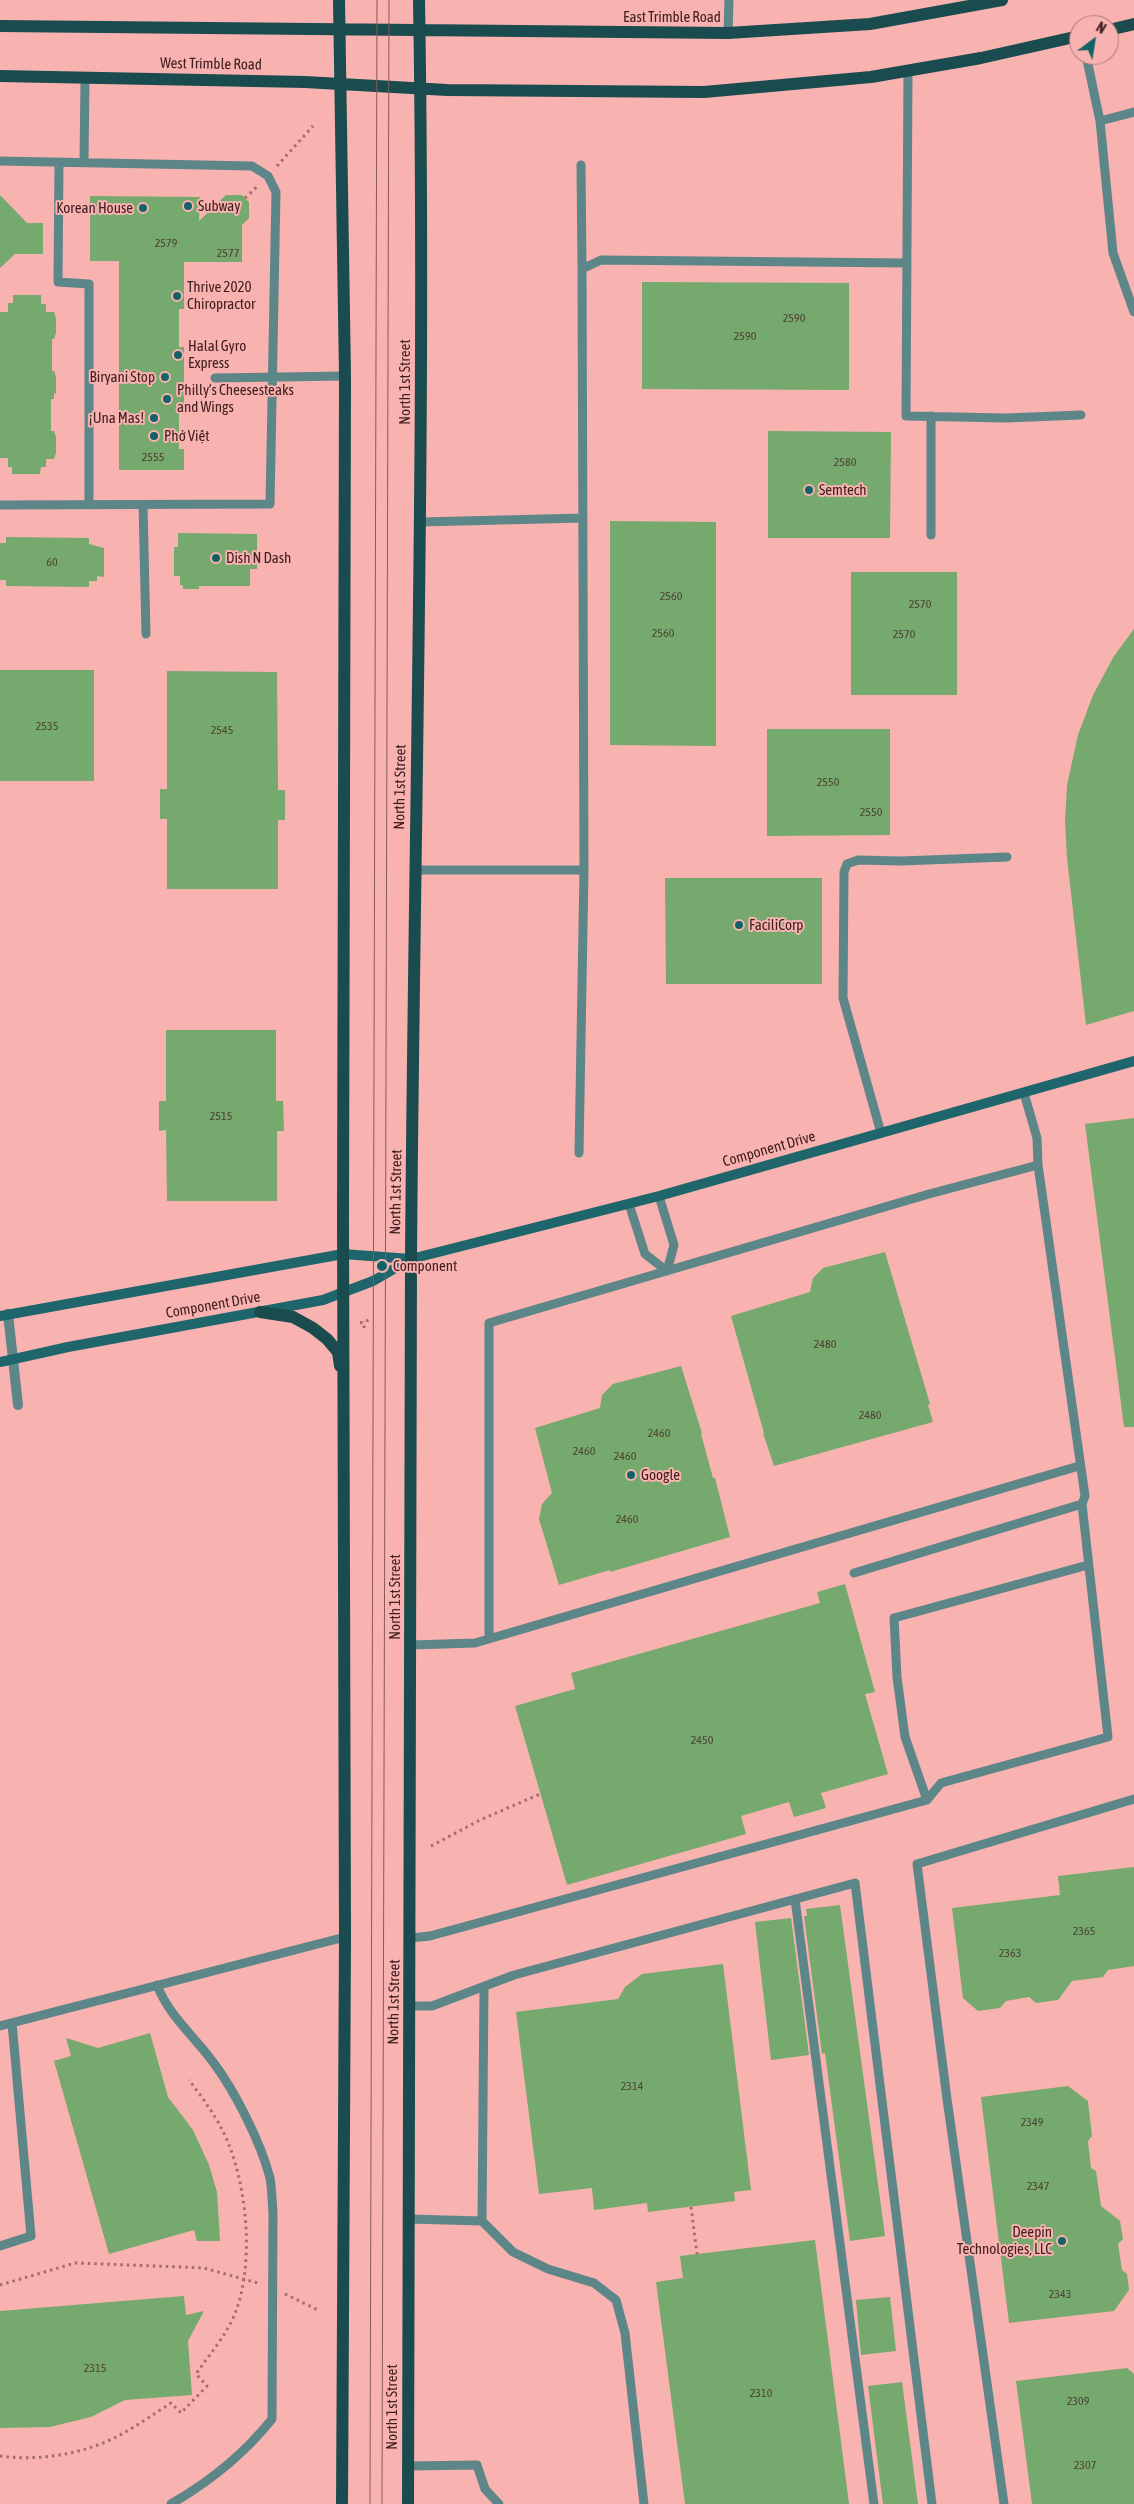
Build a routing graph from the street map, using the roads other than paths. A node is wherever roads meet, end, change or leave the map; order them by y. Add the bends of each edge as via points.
1 (339, 0) edge
2 (419, 0) edge
3 (729, 0) edge
4 (998, 0) edge
5 (1134, 24) edge
6 (0, 26) edge
7 (1119, 28) edge
8 (339, 30) junction
9 (420, 30) junction
10 (728, 34) junction
11 (1069, 38) edge
12 (1088, 65) edge
13 (908, 71) junction
14 (0, 76) edge
15 (85, 79) junction
16 (340, 84) junction
17 (421, 89) junction
18 (1134, 112) edge
19 (1100, 121) junction
20 (0, 161) edge
21 (59, 162) junction
22 (84, 163) junction
23 (582, 165) dead end
24 (907, 263) junction
25 (582, 269) junction
26 (1134, 312) edge
27 (345, 376) junction
28 (216, 378) dead end
29 (271, 378) junction
30 (1081, 414) dead end
31 (930, 416) junction
32 (0, 505) edge
33 (89, 505) junction
34 (143, 505) junction
35 (583, 518) junction
36 (420, 522) junction
37 (931, 535) dead end
38 (146, 634) dead end
39 (1007, 857) dead end
40 (415, 870) junction
41 (584, 870) junction
42 (1134, 1061) edge
43 (1024, 1093) junction
44 (881, 1133) junction
45 (579, 1153) dead end
46 (1038, 1165) junction
47 (659, 1196) junction
48 (629, 1204) junction
49 (344, 1254) junction
50 (411, 1259) junction
51 (667, 1271) junction
52 (344, 1294) junction
53 (260, 1312) junction
54 (4, 1315) edge
55 (13, 1359) junction
56 (0, 1362) edge
57 (344, 1399) junction
58 (18, 1405) dead end
59 (1079, 1466) junction
60 (1082, 1504) junction
61 (1088, 1565) junction
62 (854, 1573) dead end
63 (489, 1638) junction
64 (411, 1645) junction
65 (1134, 1799) edge
66 (927, 1800) junction
67 (795, 1899) junction
68 (345, 1937) junction
69 (410, 1938) junction
70 (157, 1985) junction
71 (484, 1987) junction
72 (409, 2006) junction
73 (12, 2022) junction
74 (0, 2026) edge
75 (409, 2220) junction
76 (482, 2221) junction
77 (0, 2246) edge
78 (408, 2466) junction
79 (171, 2504) edge
80 (342, 2504) edge
81 (408, 2504) edge
82 (499, 2504) edge
83 (644, 2504) edge
84 (874, 2504) edge
85 (932, 2504) edge
86 (1004, 2504) edge

1 - 8 main road
2 - 9 main road, North 1st Street
3 - 10 lane
4 - 10 main road, East Trimble Road via 870,24
5 - 7 main road
6 - 8 main road
8 - 9 main road, East Trimble Road
8 - 16 main road
9 - 10 main road, East Trimble Road
9 - 17 main road, North 1st Street
11 - 13 main road
12 - 19 lane
13 - 17 main road via 704,92
13 - 24 lane
14 - 15 main road, West Trimble Road
15 - 16 main road, West Trimble Road
15 - 22 lane
16 - 17 main road, West Trimble Road
16 - 27 main road
17 - 36 main road, North 1st Street
18 - 19 lane
19 - 26 lane via 1114,253
20 - 21 lane
21 - 22 lane
21 - 33 lane via 58,282 89,284
22 - 29 lane via 252,166 268,176 276,192
23 - 25 lane
24 - 25 lane via 601,260
24 - 31 lane via 906,416
25 - 35 lane
27 - 29 lane
27 - 49 main road
28 - 29 lane
29 - 34 lane via 270,504
30 - 31 lane via 1006,418
31 - 37 lane
32 - 33 lane
33 - 34 lane
34 - 38 lane
35 - 36 lane
35 - 41 lane
36 - 40 main road, North 1st Street
39 - 44 lane via 858,860 848,864 844,872 843,998
40 - 41 lane
40 - 50 main road, North 1st Street
41 - 45 lane
42 - 43 main road, Component Drive
43 - 44 main road, Component Drive
43 - 46 lane via 1037,1138
44 - 47 main road, Component Drive
46 - 51 lane
46 - 59 lane
47 - 48 main road, Component Drive
47 - 51 lane via 674,1245
48 - 50 main road, Component Drive
48 - 51 lane via 645,1254
49 - 50 main road, Component Drive
49 - 52 main road
49 - 54 main road, Component Drive
50 - 52 main road, Component Drive
50 - 64 main road, North 1st Street
51 - 63 lane via 489,1323
52 - 53 main road, Component Drive
52 - 57 main road
53 - 55 main road, Component Drive
53 - 57 main road via 293,1317 327,1339 338,1352
54 - 55 street, Component Drive
55 - 56 main road, Component Drive
55 - 58 street, Component Drive
57 - 68 main road
59 - 60 lane via 1085,1496
59 - 63 lane
60 - 61 lane
60 - 62 lane
61 - 66 lane via 1108,1736 941,1783
61 - 66 lane via 894,1618 905,1737
63 - 64 lane via 475,1643
64 - 69 main road, North 1st Street
65 - 86 lane via 917,1864
66 - 69 lane via 430,1936
67 - 71 lane
67 - 84 lane
67 - 85 lane via 855,1883
68 - 70 lane
68 - 80 main road
69 - 72 main road, North 1st Street
70 - 73 lane
70 - 79 lane via 163,2002 212,2061 240,2104 270,2179 274,2212 272,2419 223,2468
71 - 72 lane via 432,2006
71 - 76 lane
72 - 75 main road, North 1st Street
73 - 74 lane
73 - 77 lane via 31,2236
75 - 76 lane
75 - 78 main road, North 1st Street
76 - 83 lane via 514,2252 548,2269 594,2283 616,2300 626,2343
78 - 81 main road, North 1st Street
78 - 82 lane via 478,2465 486,2489

